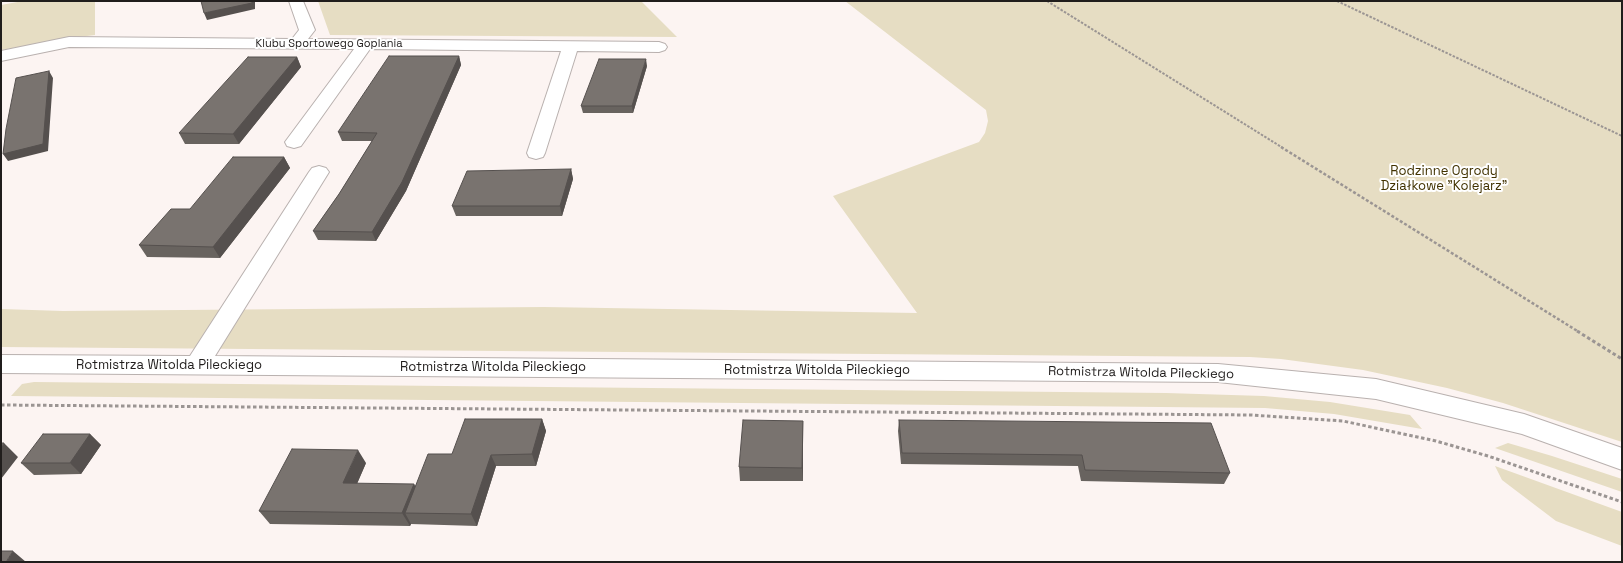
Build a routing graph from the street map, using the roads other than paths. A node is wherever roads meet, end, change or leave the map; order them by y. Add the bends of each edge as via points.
1 (296, 1) edge
2 (297, 44) junction
3 (366, 44) junction
4 (570, 47) junction
5 (659, 47) dead end
6 (1, 56) edge
7 (294, 142) dead end
8 (536, 153) dead end
9 (319, 172) dead end
10 (1, 364) edge
11 (197, 365) junction
12 (1622, 459) edge

1 - 2 street via 307,30
2 - 3 street, Klubu Sportowego Goplania
2 - 6 street, Klubu Sportowego Goplania via 69,42
3 - 4 street, Klubu Sportowego Goplania
3 - 7 street
4 - 5 street, Klubu Sportowego Goplania
4 - 8 street
9 - 11 street
10 - 11 street, Rotmistrza Witolda Pileckiego
11 - 12 street, Rotmistrza Witolda Pileckiego via 1218,373 1376,389 1524,424

